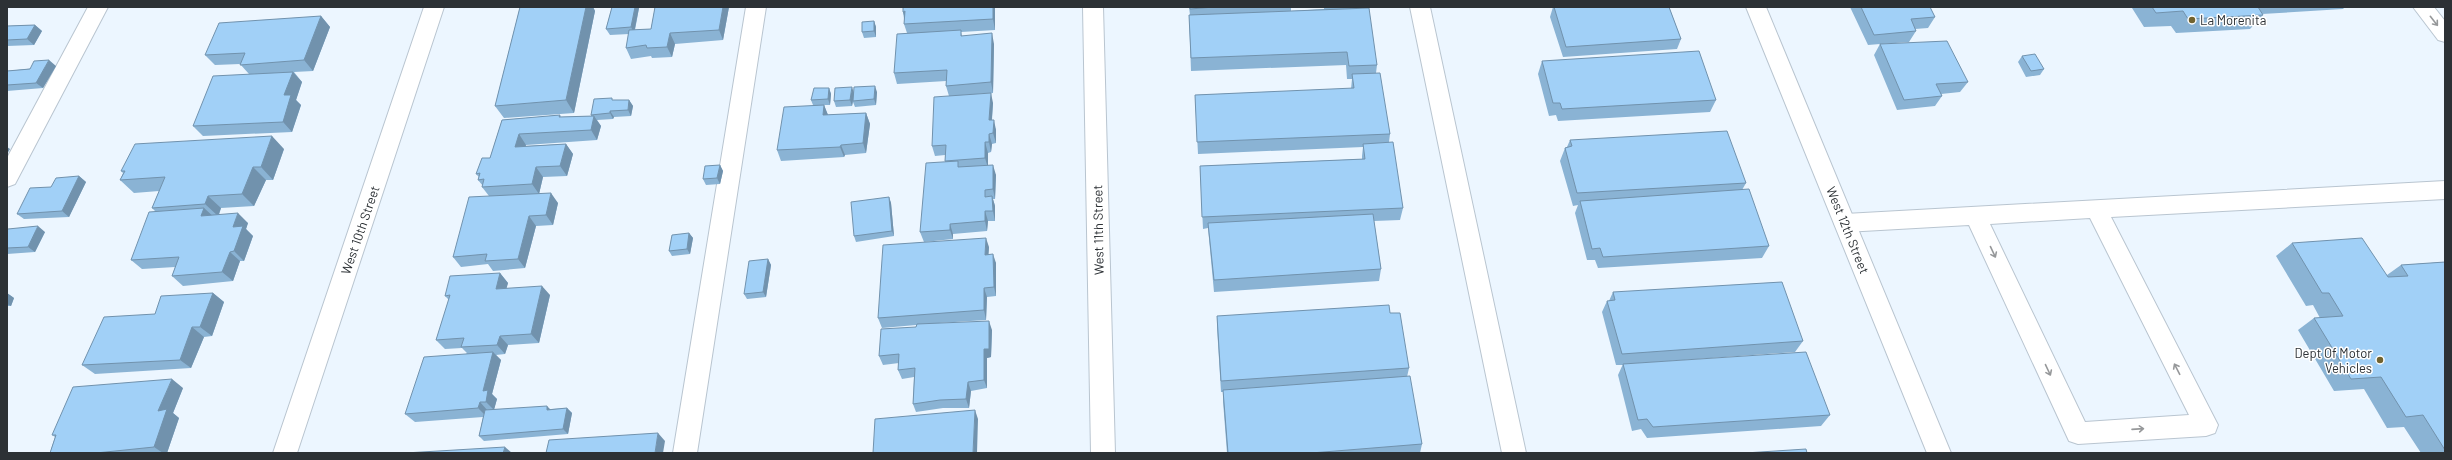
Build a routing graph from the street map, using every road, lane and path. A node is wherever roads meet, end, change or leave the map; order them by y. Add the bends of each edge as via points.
1 (98, 7) edge
2 (434, 7) edge
3 (756, 7) edge
4 (1093, 7) edge
5 (1420, 7) edge
6 (1756, 7) edge
7 (2423, 7) edge
8 (2445, 35) edge
9 (7, 178) edge
10 (2445, 190) edge
11 (2097, 211) junction
12 (1976, 217) junction
13 (1845, 223) junction
14 (285, 453) edge
15 (685, 453) edge
16 (1103, 453) edge
17 (1514, 453) edge
18 (1939, 453) edge

1 - 9 street
2 - 14 street, West 10th Street
3 - 15 street
4 - 16 street, West 11th Street
5 - 17 street
6 - 13 street, West 12th Street
7 -> 8 street
10 - 11 street
11 - 12 street
12 -> 11 street via 2078,433 2206,425
12 - 13 street
13 - 18 street, West 12th Street

